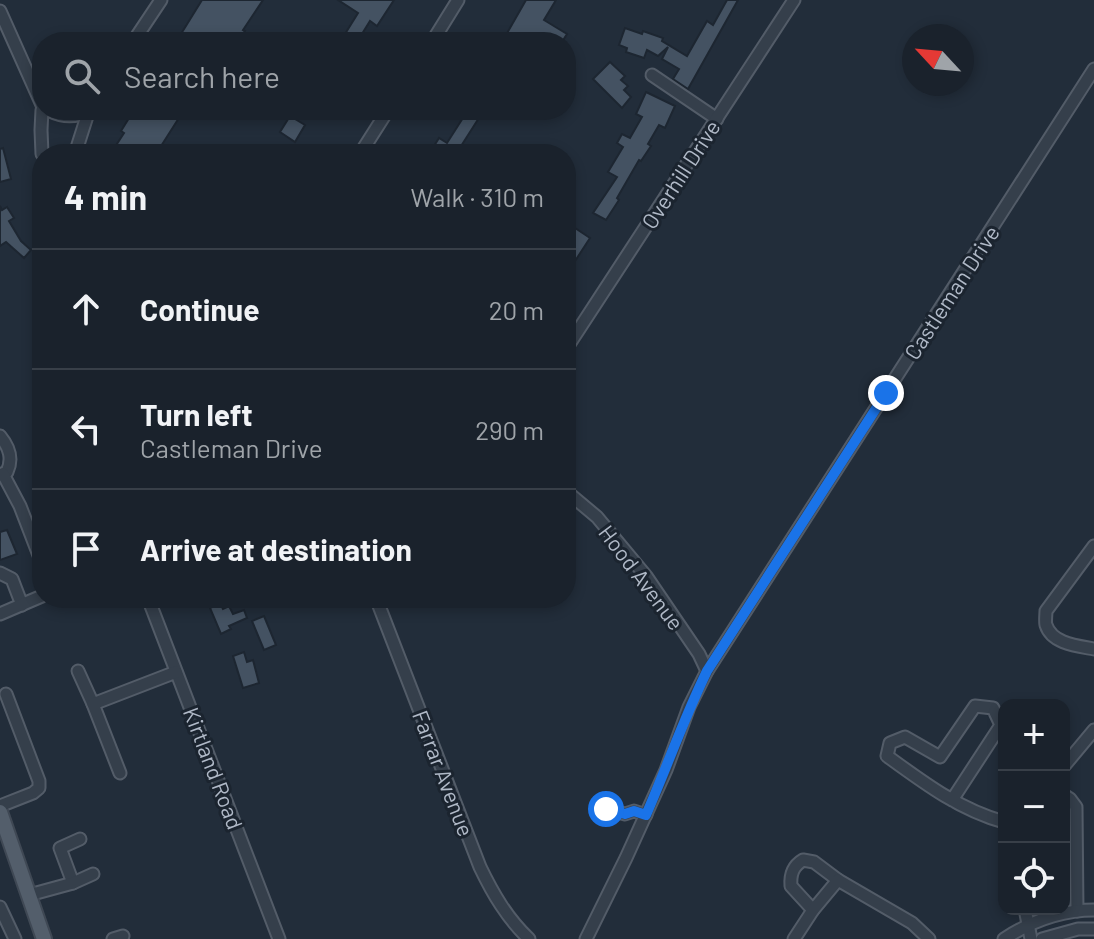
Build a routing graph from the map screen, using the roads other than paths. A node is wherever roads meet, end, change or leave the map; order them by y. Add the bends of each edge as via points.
1 (161, 0) edge
2 (458, 0) edge
3 (794, 0) edge
4 (0, 11) edge
5 (140, 32) edge
6 (438, 32) edge
7 (1094, 69) edge
8 (652, 75) dead end
9 (32, 82) edge
10 (717, 119) junction
11 (42, 120) edge
12 (85, 120) edge
13 (382, 120) edge
14 (42, 144) edge
15 (78, 144) edge
16 (366, 144) edge
17 (576, 334) edge
18 (0, 436) edge
19 (2, 474) edge
20 (576, 499) edge
21 (32, 537) edge
22 (1094, 546) edge
23 (0, 573) edge
24 (32, 600) edge
25 (22, 605) junction
26 (152, 608) edge
27 (380, 608) edge
28 (0, 614) edge
29 (1094, 649) edge
30 (78, 671) dead end
31 (707, 671) junction
32 (176, 672) junction
33 (6, 694) dead end
34 (93, 704) junction
35 (1094, 730) edge
36 (1070, 759) edge
37 (120, 773) dead end
38 (952, 800) junction
39 (1070, 801) edge
40 (0, 809) edge
41 (606, 809) dead end
42 (646, 815) junction
43 (998, 820) edge
44 (80, 839) dead end
45 (93, 874) dead end
46 (838, 880) junction
47 (73, 883) junction
48 (29, 895) junction
49 (0, 907) edge
50 (813, 910) junction
51 (1094, 910) edge
52 (1077, 911) junction
53 (1026, 915) edge
54 (1028, 926) junction
55 (1094, 929) edge
56 (40, 938) edge
57 (15, 939) edge
58 (279, 939) edge
59 (529, 939) edge
60 (586, 939) edge
61 (794, 939) edge
62 (929, 939) edge
63 (1004, 939) edge
64 (1031, 939) edge
65 (1042, 939) edge

1 - 5 street
2 - 6 street
3 - 10 street, Overhill Drive
4 - 9 street
7 - 31 street, Castleman Drive
8 - 10 street
10 - 17 street, Overhill Drive
11 - 14 street
12 - 15 street
13 - 16 street
18 - 19 street via 11,464
19 - 21 street
20 - 31 street, Hood Avenue via 646,576
22 - 29 street via 1046,611 1045,624 1069,644
23 - 25 street via 12,579
24 - 25 street
25 - 28 street
26 - 32 street, Kirtland Road
27 - 59 street, Farrar Avenue via 480,867 496,900
30 - 34 street
31 - 42 street, Castleman Drive
32 - 34 street
32 - 58 street, Kirtland Road
33 - 40 street via 39,788
34 - 37 street
35 - 36 street
38 - 38 street via 887,756 890,743 905,737 940,757 975,706 993,708 1001,725
38 - 43 street
39 - 52 street via 1076,807
40 - 48 main road
41 - 42 street
42 - 60 street, Castleman Drive
44 - 47 street via 60,848
45 - 47 street
46 - 50 street
46 - 50 street via 814,862 797,864 791,886
46 - 62 street via 912,923
47 - 48 street
48 - 56 main road
49 - 57 street
50 - 61 street
51 - 52 street
52 - 54 street
53 - 54 street
54 - 63 street
54 - 64 street
55 - 65 street

